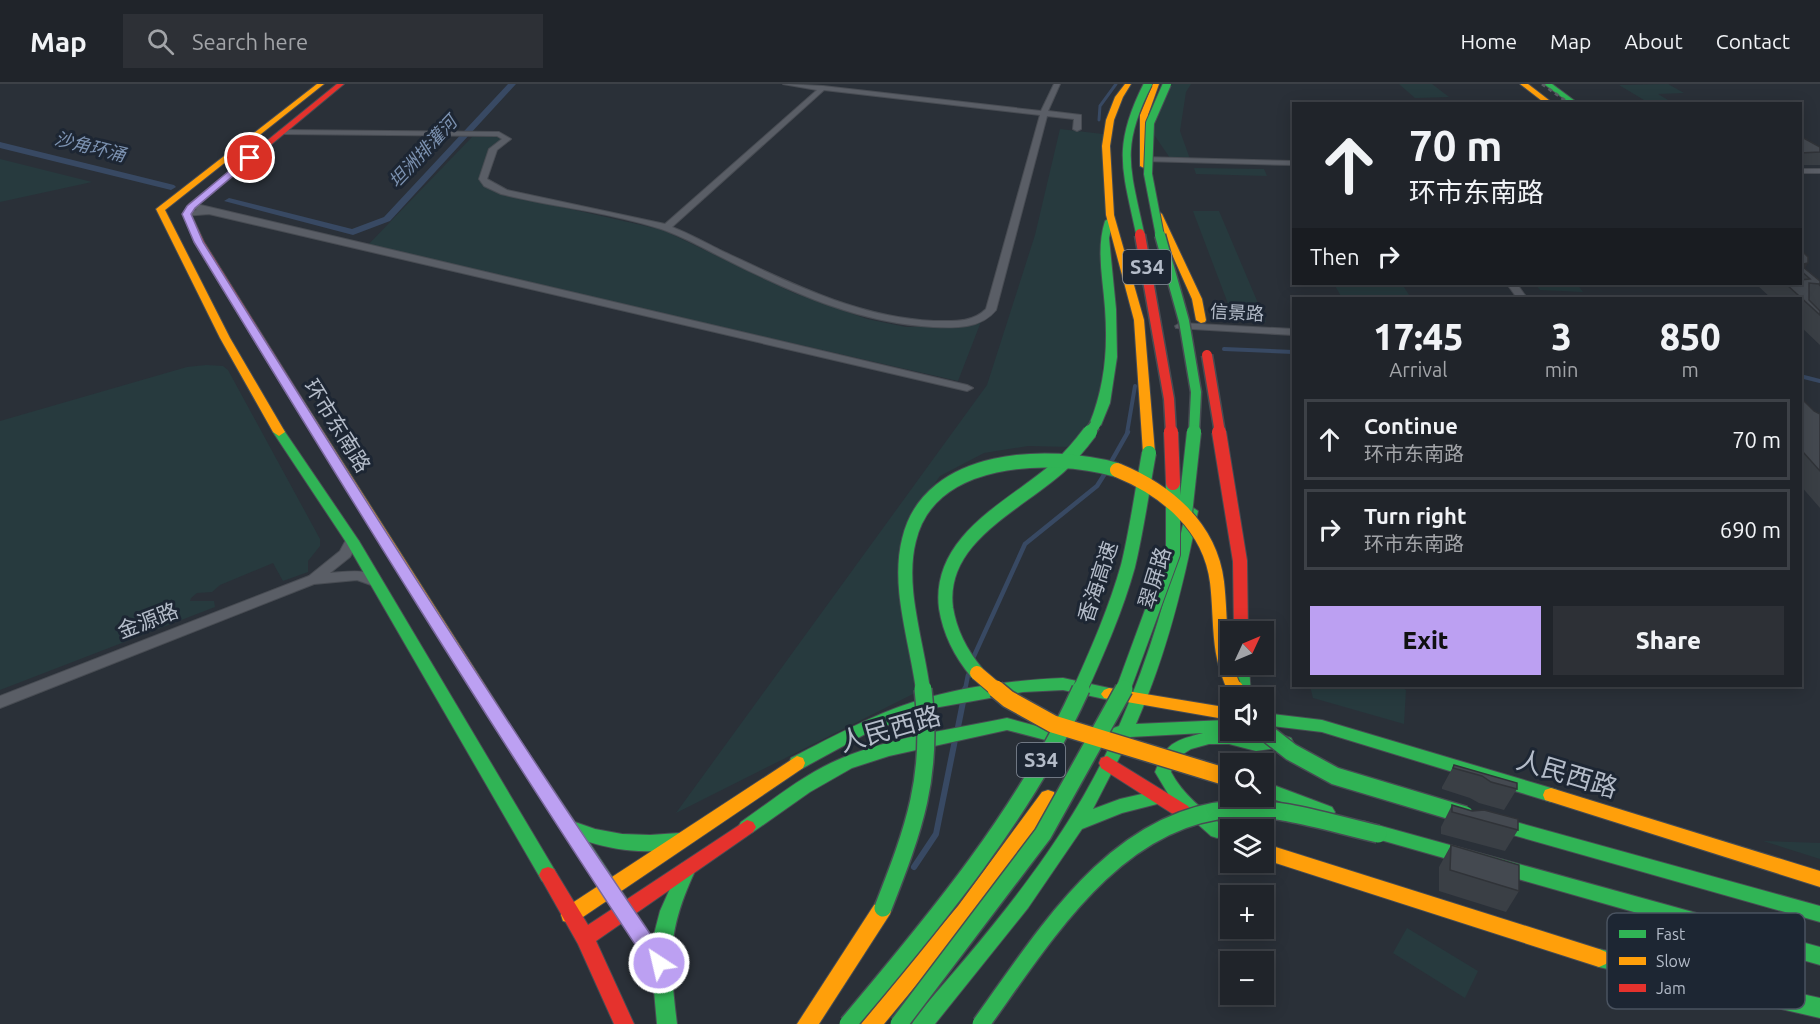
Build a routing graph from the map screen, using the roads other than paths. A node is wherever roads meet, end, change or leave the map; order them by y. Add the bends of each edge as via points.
1 (321, 84) edge
2 (341, 84) edge
3 (786, 84) edge
4 (1057, 84) edge
5 (1128, 84) edge
6 (1142, 84) edge
7 (1149, 84) edge
8 (1156, 84) edge
9 (1167, 84) edge
10 (1523, 84) edge
11 (1549, 85) edge
12 (823, 88) junction
13 (1548, 102) edge
14 (1573, 102) edge
15 (1044, 113) junction
16 (1077, 129) dead end
17 (282, 132) junction
18 (1144, 159) junction
19 (1292, 163) edge
20 (1802, 171) edge
21 (1820, 171) edge
22 (189, 210) junction
23 (1158, 213) junction
24 (1110, 215) junction
25 (666, 228) junction
26 (1180, 326) junction
27 (1292, 332) edge
28 (967, 388) dead end
29 (352, 541) junction
30 (1173, 554) junction
31 (312, 580) junction
32 (374, 581) junction
33 (1241, 621) edge
34 (1235, 687) edge
35 (1109, 694) junction
36 (1138, 699) junction
37 (0, 702) edge
38 (1220, 712) edge
39 (1274, 720) edge
40 (1279, 721) junction
41 (1274, 722) edge
42 (1220, 726) edge
43 (1322, 726) junction
44 (1122, 731) junction
45 (1274, 739) edge
46 (1077, 747) junction
47 (1107, 764) junction
48 (1220, 775) edge
49 (1274, 792) edge
50 (1159, 797) junction
51 (1075, 824) junction
52 (567, 827) junction
53 (1220, 831) edge
54 (1220, 832) edge
55 (1378, 834) junction
56 (687, 838) junction
57 (1274, 854) edge
58 (689, 866) junction
59 (1820, 879) edge
60 (610, 891) junction
61 (623, 911) junction
62 (1664, 913) edge
63 (1820, 914) edge
64 (570, 915) junction
65 (585, 938) junction
66 (1805, 952) edge
67 (1820, 956) edge
68 (1607, 960) edge
69 (659, 963) junction
70 (1805, 1005) edge
71 (1820, 1008) edge
72 (624, 1024) edge
73 (667, 1024) edge
74 (807, 1024) edge
75 (848, 1024) edge
76 (871, 1024) edge
77 (899, 1024) edge
78 (922, 1024) edge
79 (981, 1024) edge

1 - 29 main road via 160,208 271,419
2 - 17 main road
3 - 12 street
4 - 15 street
5 - 24 main road, 香海高速 / S34 via 1110,120 1106,146
6 - 35 main road, 翠屏路 via 1127,117 1123,163 1134,229 1161,326 1177,433 1161,553 1136,634
7 - 30 main road, S34, bridge via 1130,121 1126,144 1128,174 1169,399
8 - 18 main road, 翠屏路 via 1145,104 1141,125
9 - 23 main road, bridge via 1150,123 1148,147 1148,174
10 - 13 main road
11 - 14 main road
12 - 15 street
12 - 25 street
15 - 16 street via 1078,117
15 - 25 street via 991,310 971,322 907,324 870,317 798,291
17 - 22 main road
17 - 25 street via 500,134 507,139 493,149 483,173 487,184 504,192
18 - 19 street
18 - 26 main road, 翠屏路 via 1154,223
20 - 21 street
22 - 28 street via 209,211
22 - 52 main road, 环市东南路 via 199,242 403,572
23 - 30 main road, bridge via 1161,239 1184,321 1196,392 1193,459 1185,512
23 - 33 main road, bridge via 1197,299 1240,561
24 - 48 main road, bridge via 1104,238 1111,361 1110,387 1103,410 1059,467 990,519 958,552 947,571 943,604 949,629 967,663 984,682 1027,712 1053,724
24 - 75 main road, 香海高速 / S34, bridge via 1139,320 1149,453 1133,546 1118,599 1095,656 1021,799 897,968
26 - 27 street, 信景路
26 - 36 main road, 翠屏路 via 1197,430 1195,492 1185,558
29 - 31 street via 345,554
29 - 32 main road
30 - 77 main road, S34, bridge via 1124,689 1053,818 1002,892
31 - 32 street via 358,575
31 - 37 street, 金源路
32 - 64 main road
34 - 74 main road, bridge via 1225,667 1219,638 1219,582 1212,557 1199,531 1157,490 1127,474 1045,458 997,465 953,482 934,496 919,514 909,536 904,579 926,723 926,772 911,834 883,908
35 - 36 main road, 人民西路
35 - 46 main road, 翠屏路
35 - 56 main road, 人民西路 via 1063,684 1023,686 932,702 863,728 785,769
36 - 38 main road, 人民西路
36 - 44 main road, 翠屏路
39 - 40 main road, 人民西路
40 - 41 main road
40 - 43 main road, 人民西路
42 - 44 main road
43 - 53 main road via 1301,738 1274,745 1209,738 1186,744 1170,754 1163,772 1167,784
43 - 59 main road, 人民西路
44 - 46 main road
44 - 47 main road, 翠屏路
45 - 63 main road, bridge via 1335,776
46 - 47 main road, 人民西路
46 - 58 main road, 人民西路 via 1042,731 1007,724 847,763 804,787
46 - 76 main road via 1041,808 965,912
47 - 50 main road, 人民西路
47 - 51 main road, 翠屏路
49 - 55 main road, bridge
50 - 51 main road via 1120,806
50 - 54 main road, 人民西路
51 - 78 main road, 翠屏路 via 1017,905
52 - 56 main road via 596,840 628,845
52 - 60 main road, 环市东南路
55 - 62 main road
55 - 79 main road, bridge via 1243,810 1216,810 1158,830 1115,861 1076,899
56 - 60 main road, 人民西路
57 - 68 main road
58 - 61 main road, 人民西路
58 - 69 main road via 666,915
60 - 61 main road, 环市东南路
60 - 64 main road, 人民西路
61 - 65 main road, 人民西路
61 - 69 main road, 环市东南路
64 - 65 main road
65 - 72 main road
66 - 67 main road
69 - 73 main road
70 - 71 main road

